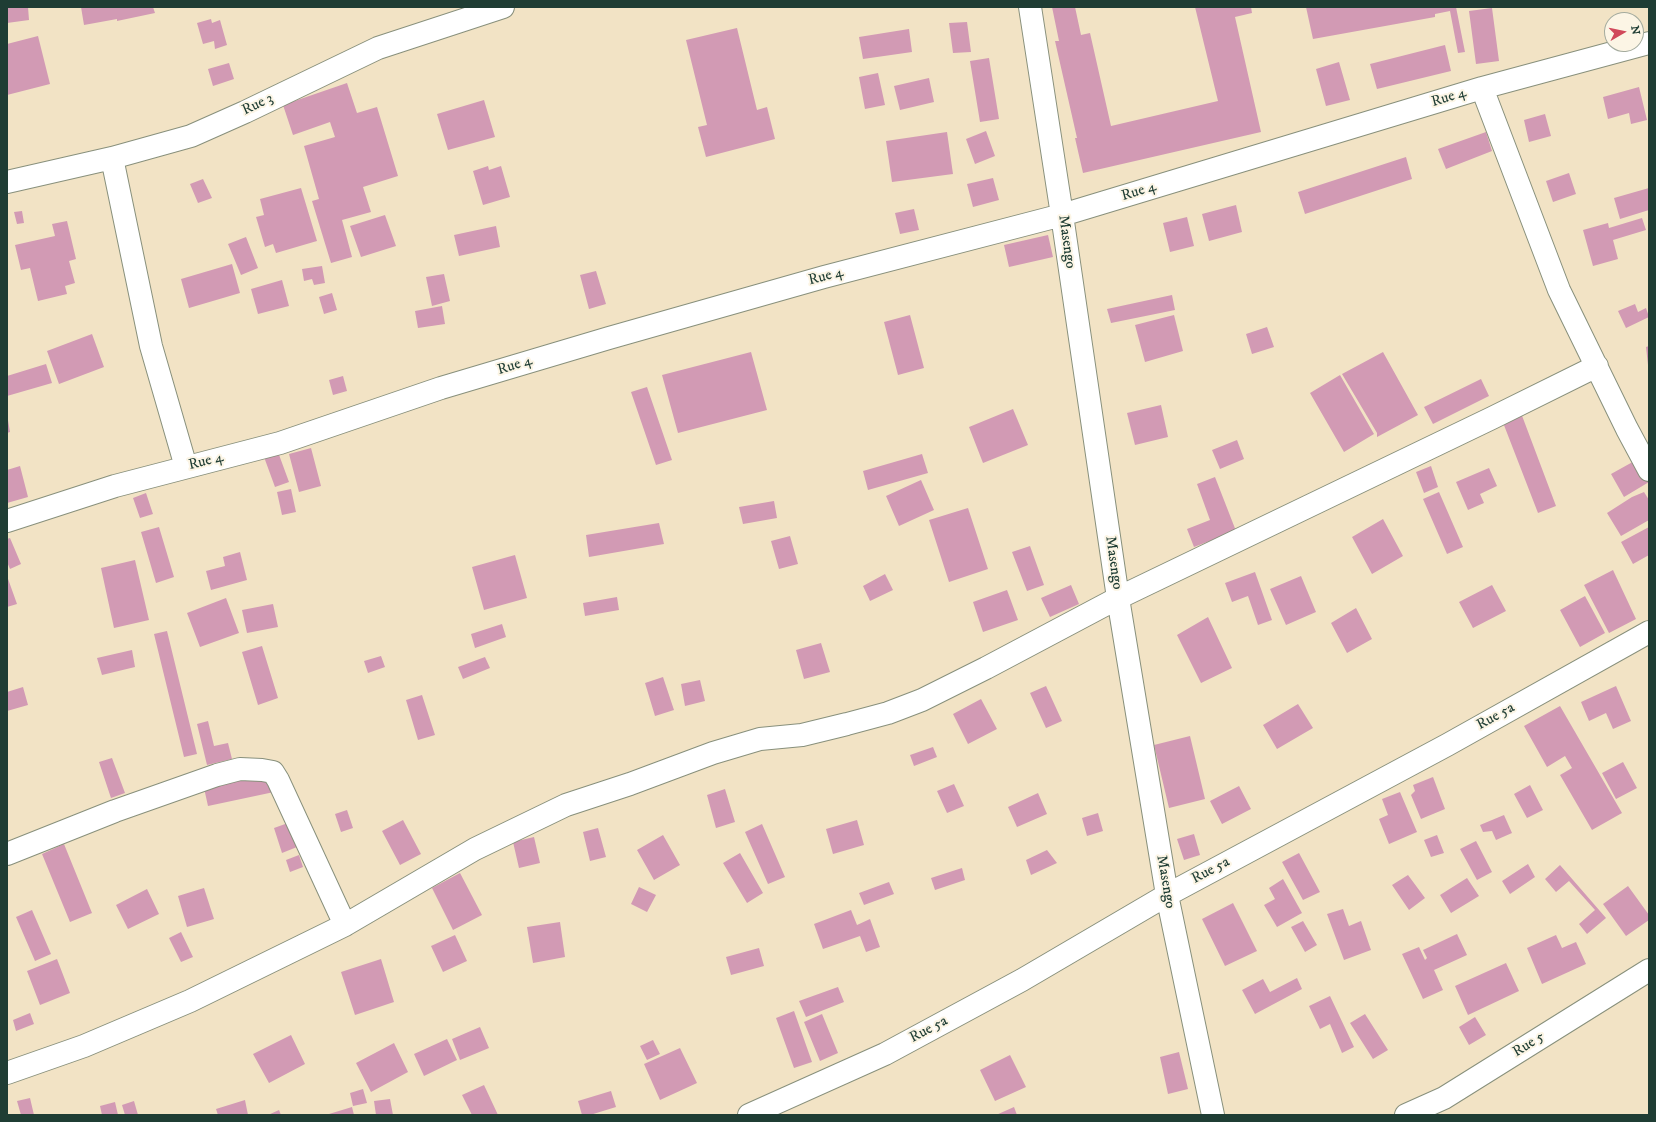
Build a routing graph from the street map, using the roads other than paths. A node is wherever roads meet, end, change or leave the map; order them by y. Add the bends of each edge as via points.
1 (503, 7) edge
2 (1030, 7) edge
3 (1649, 43) edge
4 (1482, 88) junction
5 (112, 158) junction
6 (7, 182) edge
7 (1062, 215) junction
8 (1597, 366) junction
9 (186, 467) junction
10 (1649, 470) edge
11 (7, 521) edge
12 (1118, 598) junction
13 (1649, 632) edge
14 (7, 854) edge
15 (1166, 895) junction
16 (345, 924) junction
17 (1649, 970) edge
18 (7, 1073) edge
19 (749, 1115) edge
20 (1213, 1115) edge
21 (1406, 1115) edge

1 - 5 street, Rue 3 via 378,48 191,136
2 - 7 street, Masengo
3 - 4 street, Rue 4
4 - 7 street, Rue 4
4 - 8 street via 1559,290
5 - 6 street, Rue 3
5 - 9 street via 151,346
7 - 9 street, Rue 4 via 609,338 441,388 280,443
7 - 12 street, Masengo
8 - 10 street
8 - 12 street
9 - 11 street, Rue 4 via 115,486
12 - 15 street, Masengo
12 - 16 street via 922,700 888,713 802,735 760,739 566,805 475,849
13 - 15 street, Rue 5a via 1447,745
14 - 16 street via 115,810 217,775 240,769 273,772
15 - 19 street, Rue 5a via 1022,980 885,1054
15 - 20 street, Masengo
16 - 18 street via 190,1001 84,1046
17 - 21 street, Rue 5 via 1444,1098

